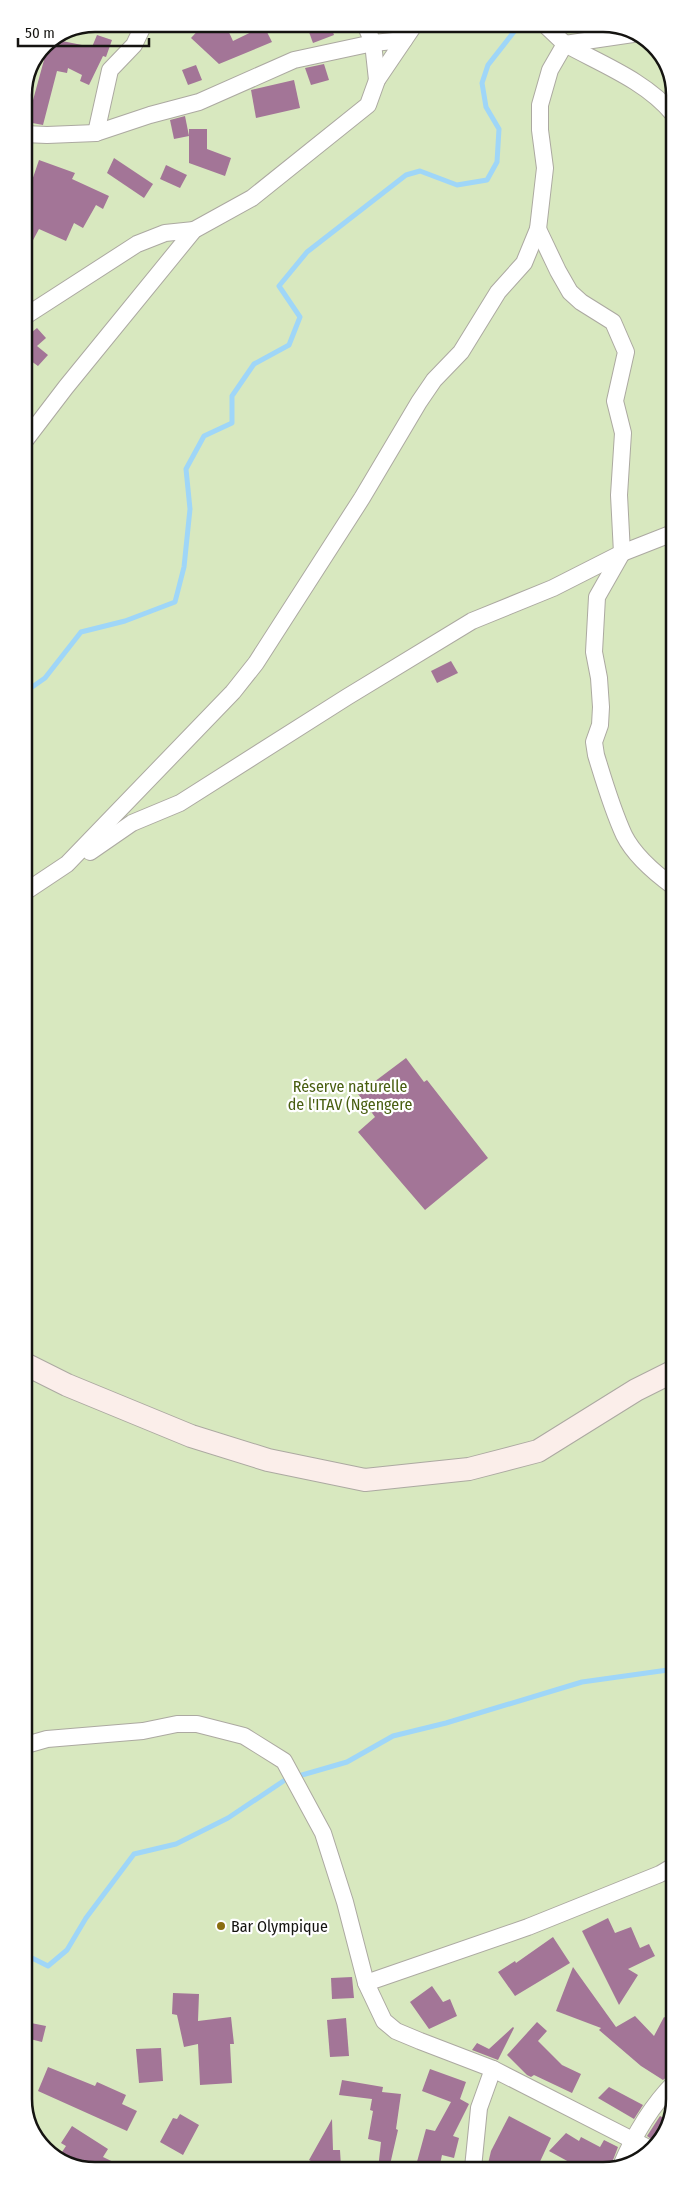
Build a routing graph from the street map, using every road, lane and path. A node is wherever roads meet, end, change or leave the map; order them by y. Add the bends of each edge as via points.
1 (140, 32) edge
2 (369, 33) edge
3 (409, 33) edge
4 (553, 33) edge
5 (622, 36) edge
6 (404, 40) junction
7 (373, 43) junction
8 (565, 44) junction
9 (377, 80) junction
10 (666, 106) edge
11 (96, 133) junction
12 (32, 135) edge
13 (538, 229) junction
14 (194, 230) junction
15 (32, 311) edge
16 (32, 432) edge
17 (666, 536) edge
18 (622, 553) junction
19 (67, 864) junction
20 (666, 882) edge
21 (32, 887) edge
22 (32, 1368) edge
23 (666, 1375) edge
24 (32, 1743) edge
25 (666, 1870) edge
26 (366, 1983) junction
27 (493, 2069) junction
28 (666, 2091) edge
29 (632, 2139) junction
30 (644, 2146) edge
31 (624, 2157) edge
32 (473, 2162) edge

1 - 11 street via 134,45 110,70
2 - 7 street
3 - 6 street
4 - 8 street
5 - 8 street
6 - 7 street
6 - 9 street
7 - 9 street
7 - 11 street via 294,60 199,102
8 - 10 street via 637,83
8 - 13 street via 550,70 540,105 545,168
9 - 14 street via 368,105 252,198
11 - 12 street
13 - 18 street via 570,292 613,322 626,352 615,401 623,433 619,495
13 - 19 street via 524,263 498,292 461,352 434,380 256,663 202,726
14 - 15 street via 166,233 137,244
14 - 16 street
17 - 18 street
18 - 19 street via 553,588 472,621 180,803 132,823
18 - 20 street via 597,597 594,652 601,708 594,742 624,836
19 - 21 street
22 - 23 street via 191,1436 268,1460 365,1480 469,1469 538,1451
24 - 26 street via 197,1724 244,1736 284,1761 323,1833
25 - 26 street via 528,1927
26 - 27 street via 384,2021 396,2031
27 - 29 street
27 - 32 street via 479,2108
28 - 29 street
29 - 30 street
29 - 31 street

